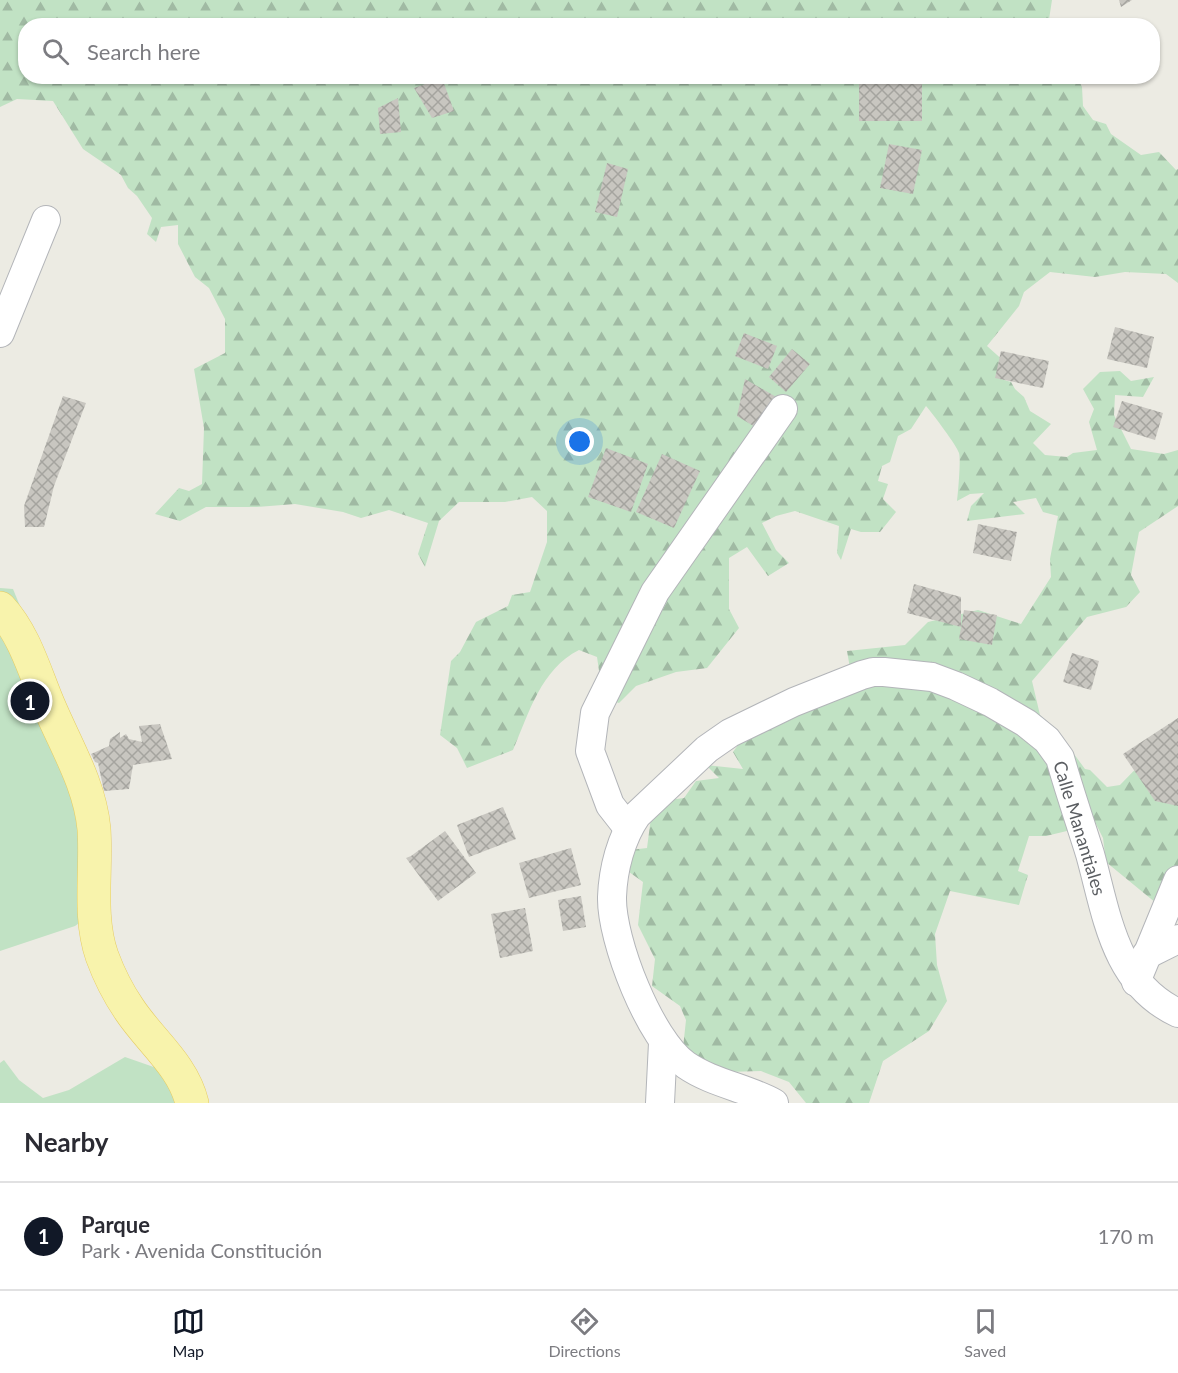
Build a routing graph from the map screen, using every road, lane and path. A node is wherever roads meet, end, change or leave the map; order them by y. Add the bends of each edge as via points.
1 (46, 220) dead end
2 (0, 333) edge
3 (783, 409) dead end
4 (3, 611) edge
5 (628, 828) junction
6 (1178, 880) edge
7 (1178, 939) edge
8 (1146, 955) junction
9 (1136, 982) junction
10 (1178, 1013) edge
11 (663, 1043) junction
12 (192, 1103) edge
13 (660, 1103) edge
14 (774, 1103) edge

1 - 2 street
3 - 5 street via 656,592 595,713 590,751 610,805
4 - 12 main road via 28,652 91,804 94,922 101,954 129,1010 179,1071
5 - 9 street, Calle Manantiales via 707,749 730,733 862,675 884,672 932,678 990,702 1026,723 1047,740 1060,758 1110,933
5 - 11 street, Calle Manantiales via 612,899 620,946
6 - 8 street
7 - 8 street
8 - 9 street
9 - 10 street, Calle Manantiales
11 - 13 street
11 - 14 street, Calle Manantiales via 687,1066

